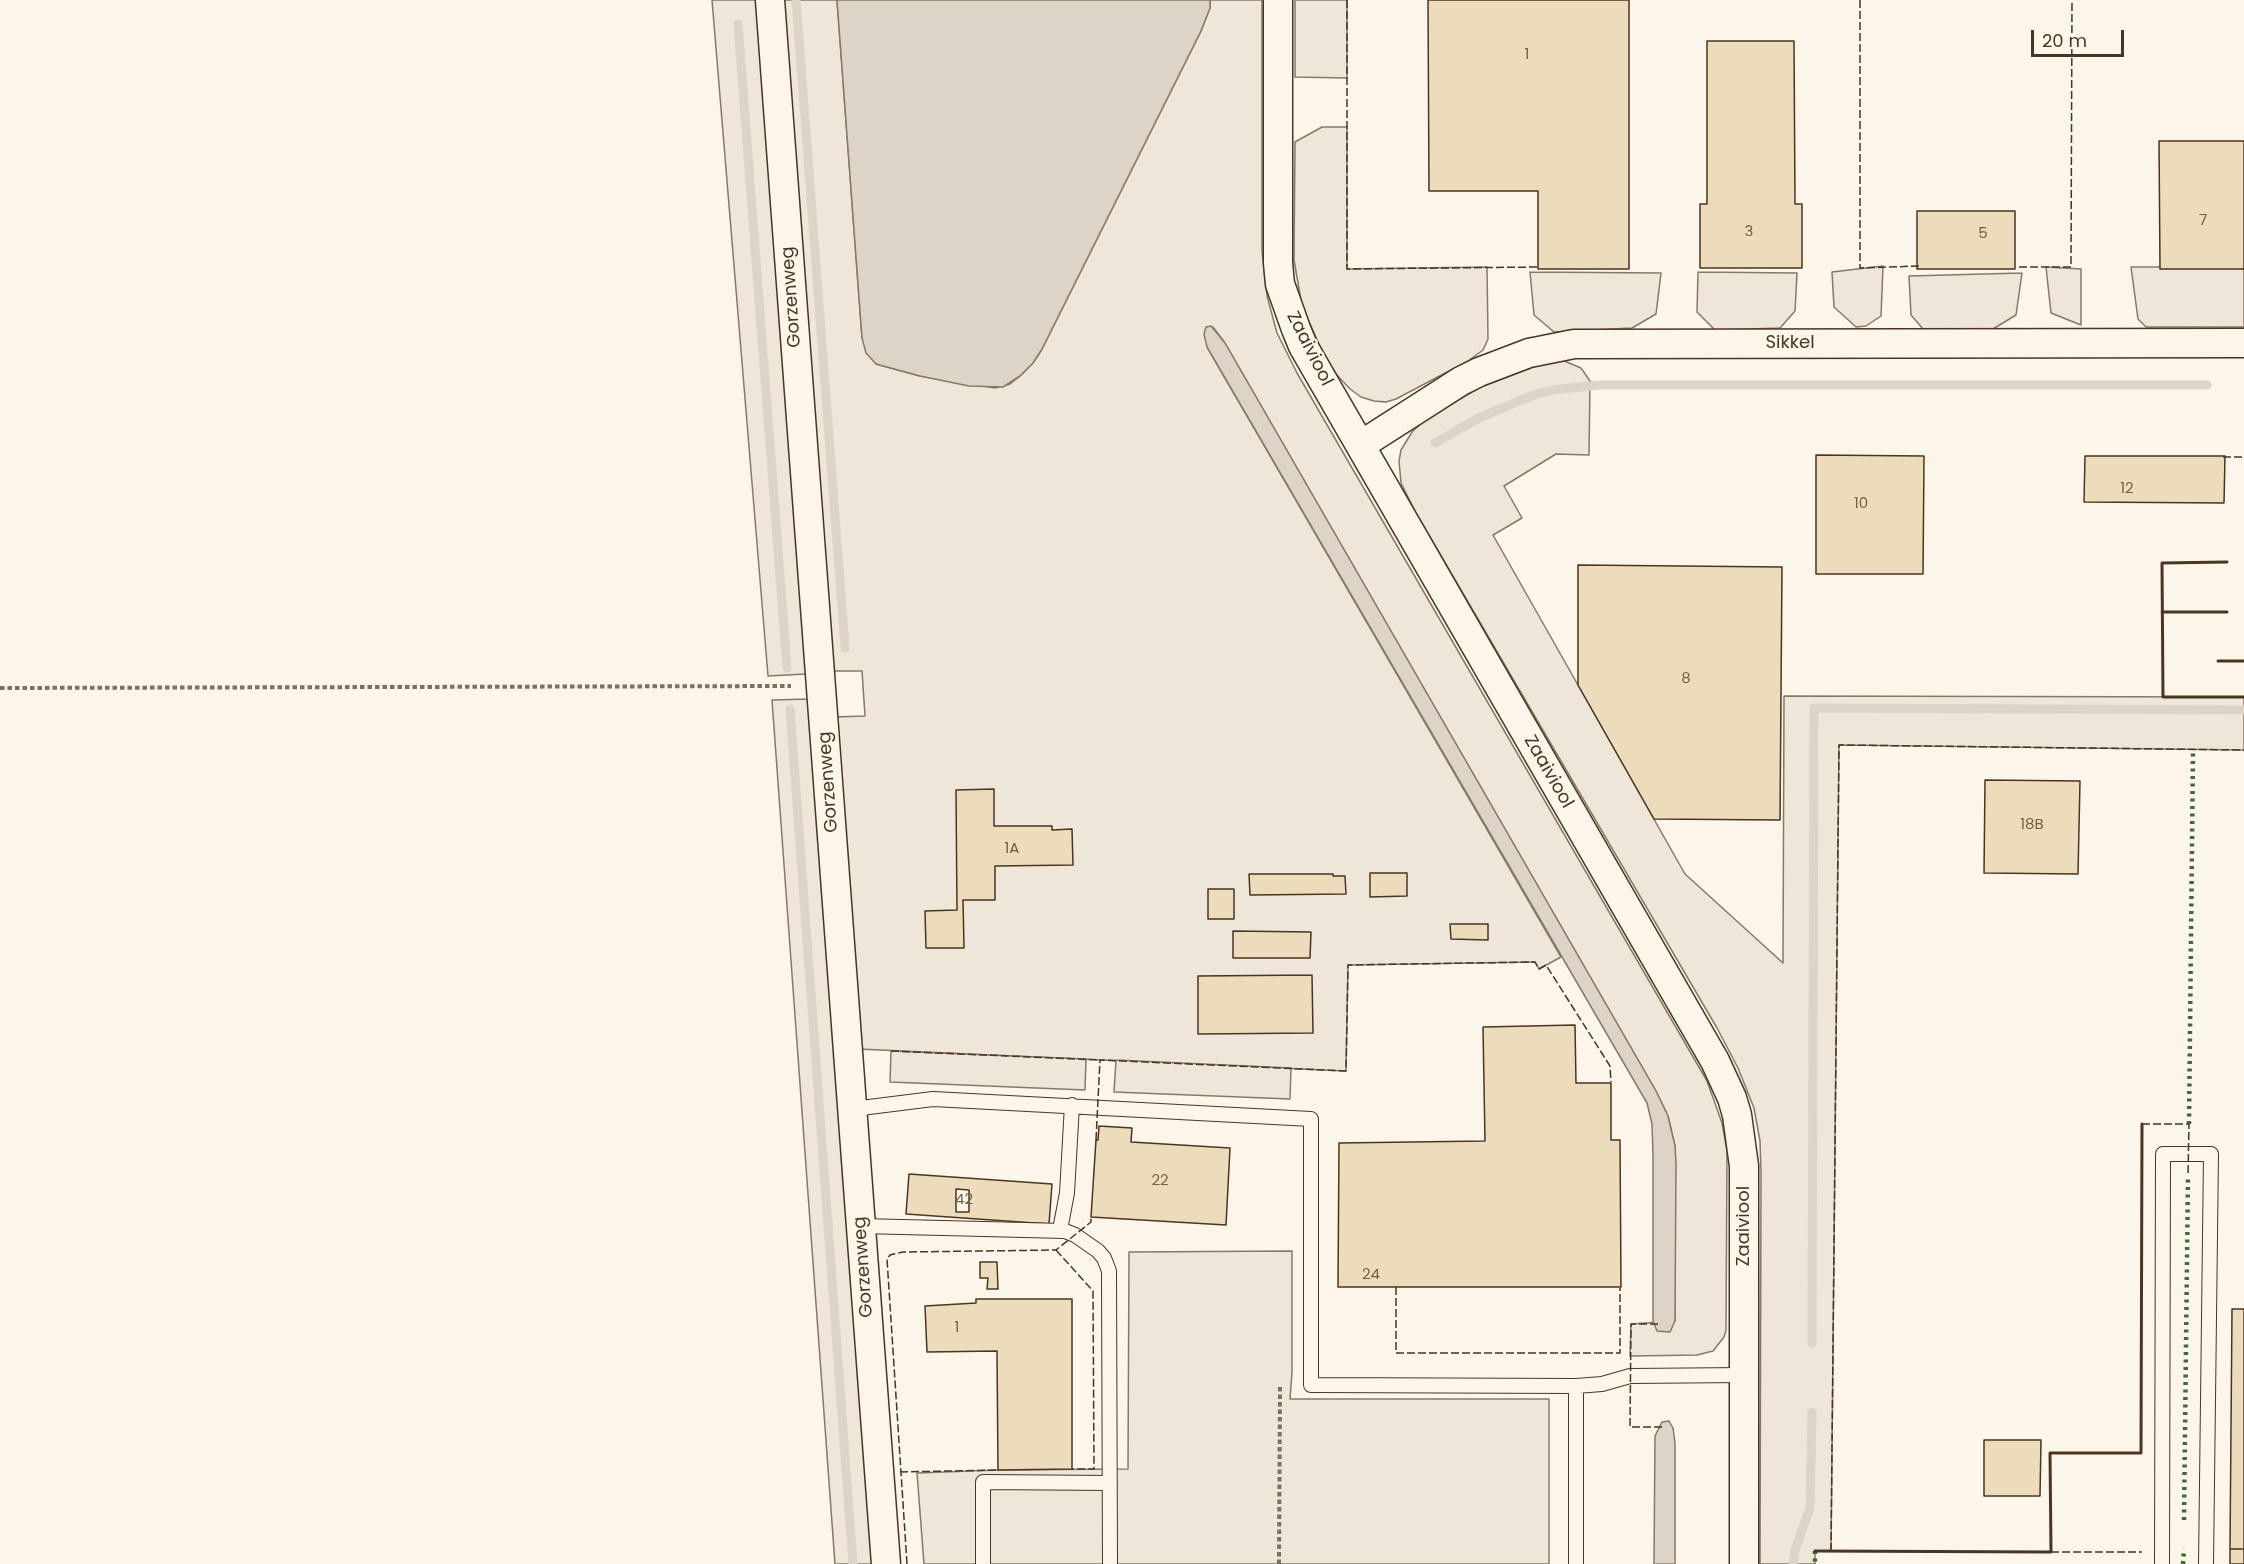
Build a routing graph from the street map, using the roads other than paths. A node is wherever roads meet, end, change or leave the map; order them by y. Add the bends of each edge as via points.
1 (770, 0) edge
2 (1278, 0) edge
3 (2244, 343) edge
4 (1360, 445) junction
5 (1072, 1105) junction
6 (853, 1109) junction
7 (861, 1226) junction
8 (1060, 1230) junction
9 (1744, 1375) junction
10 (1575, 1386) junction
11 (1110, 1483) junction
12 (886, 1564) edge
13 (983, 1564) edge
14 (1110, 1564) edge
15 (1576, 1564) edge
16 (1744, 1564) edge
17 (2162, 1564) edge
18 (2206, 1564) edge

1 - 6 street, Gorzenweg
2 - 4 street, Zaaiviool via 1280,285 1303,346
3 - 4 street, Sikkel via 1574,344 1523,355 1479,372
4 - 9 street, Zaaiviool via 1703,1041 1732,1098 1744,1166
5 - 6 lane via 933,1099
5 - 8 lane via 1067,1193
5 - 10 lane via 1311,1119 1311,1385
6 - 7 street, Gorzenweg
7 - 8 lane
7 - 12 street, Gorzenweg
8 - 11 lane via 1090,1245 1107,1264
9 - 10 lane via 1630,1376
9 - 16 street, Zaaiviool
10 - 15 lane
11 - 13 lane via 982,1482
11 - 14 lane
17 - 18 lane via 2163,1154 2211,1154

